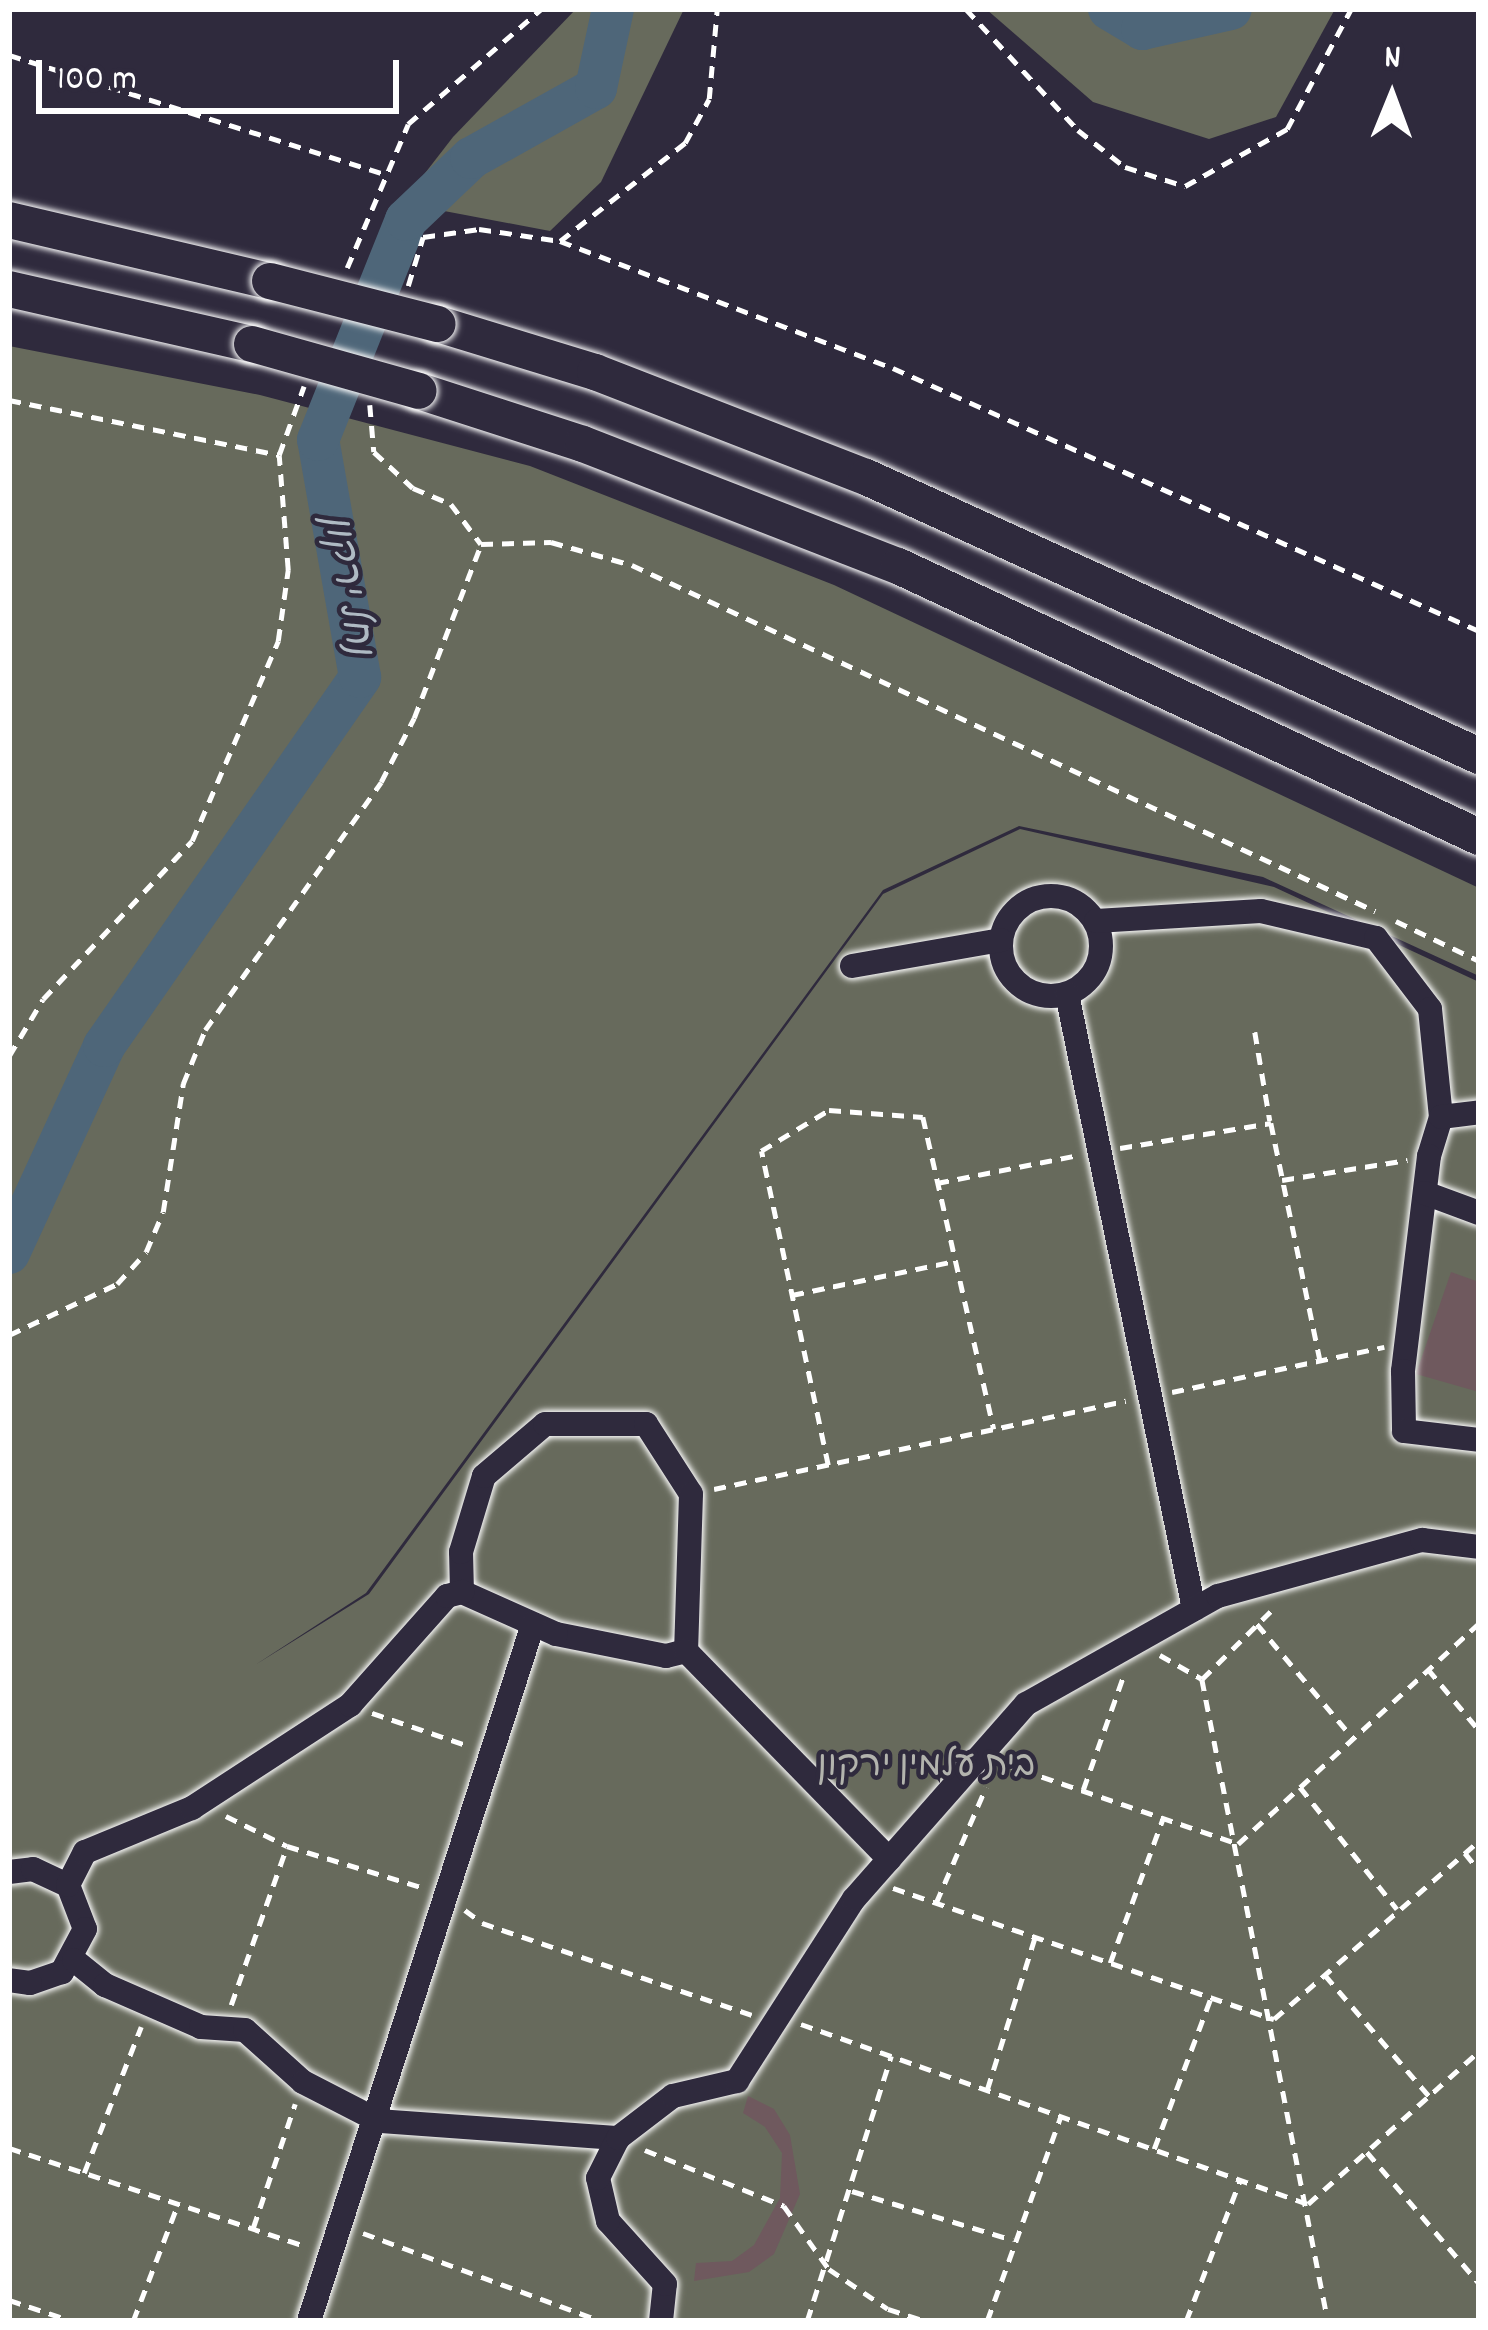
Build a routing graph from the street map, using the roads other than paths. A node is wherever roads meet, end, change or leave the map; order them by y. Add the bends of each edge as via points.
1 (9, 220) edge
2 (9, 289) edge
3 (1479, 756) edge
4 (1479, 837) edge
5 (1096, 922) junction
6 (1001, 940) junction
7 (852, 966) dead end
8 (1067, 994) junction
9 (1479, 1112) edge
10 (1441, 1117) junction
11 (1425, 1193) junction
12 (1479, 1213) edge
13 (1479, 1441) edge
14 (1479, 1547) edge
15 (462, 1592) junction
16 (1194, 1609) junction
17 (532, 1624) junction
18 (686, 1651) junction
19 (890, 1858) junction
20 (9, 1872) edge
21 (68, 1885) junction
22 (74, 1960) junction
23 (9, 1980) edge
24 (379, 2121) junction
25 (618, 2138) junction
26 (309, 2321) edge
27 (661, 2321) edge

1 - 3 highway, bridge via 438,324 596,372 866,477
2 - 4 highway, bridge via 419,391 898,566
5 - 6 lane via 1070,899 1036,898 1007,920
5 - 8 lane via 1101,957 1083,986
5 - 10 lane via 1261,911 1376,938 1430,1009
6 - 7 lane
6 - 8 lane via 1014,980 1030,992
8 - 16 lane
9 - 10 lane
10 - 11 lane
11 - 12 lane
11 - 13 lane via 1404,1431
14 - 16 lane via 1422,1540 1319,1563
15 - 17 lane
15 - 18 lane via 461,1552 484,1476 545,1424 646,1424 691,1494
15 - 21 lane via 447,1596 350,1705 200,1803 85,1852
16 - 19 lane via 1026,1704
17 - 18 lane via 666,1656
17 - 24 lane
18 - 19 lane
19 - 25 lane via 737,2081 673,2096
20 - 21 lane via 33,1869
21 - 22 lane via 85,1929
22 - 23 lane via 47,1980
22 - 24 lane via 150,2005 245,2030 302,2082
24 - 25 lane
24 - 26 lane
25 - 27 lane via 598,2178 608,2221 665,2284

